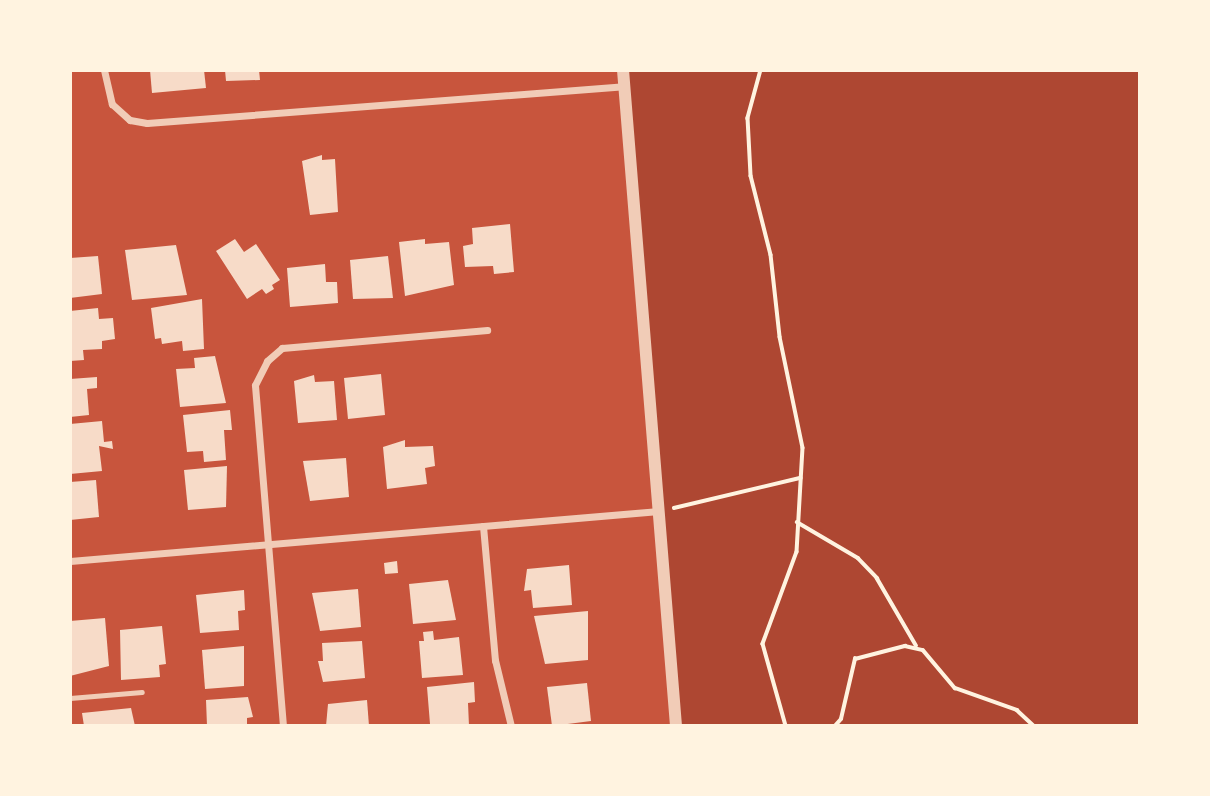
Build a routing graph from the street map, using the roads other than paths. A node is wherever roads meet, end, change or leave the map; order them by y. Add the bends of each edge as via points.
1 (104, 70) edge
2 (623, 70) edge
3 (624, 86) junction
4 (487, 330) dead end
5 (665, 510) junction
6 (483, 526) junction
7 (267, 544) junction
8 (70, 561) edge
9 (142, 692) dead end
10 (70, 698) edge
11 (283, 726) edge
12 (511, 726) edge
13 (676, 726) edge

1 - 3 street via 112,104 147,123
2 - 3 street
3 - 5 street
4 - 7 street via 282,348 267,361 255,384
5 - 6 street
5 - 13 street
6 - 7 street
6 - 12 street via 495,660
7 - 8 street
7 - 11 street
9 - 10 lane

